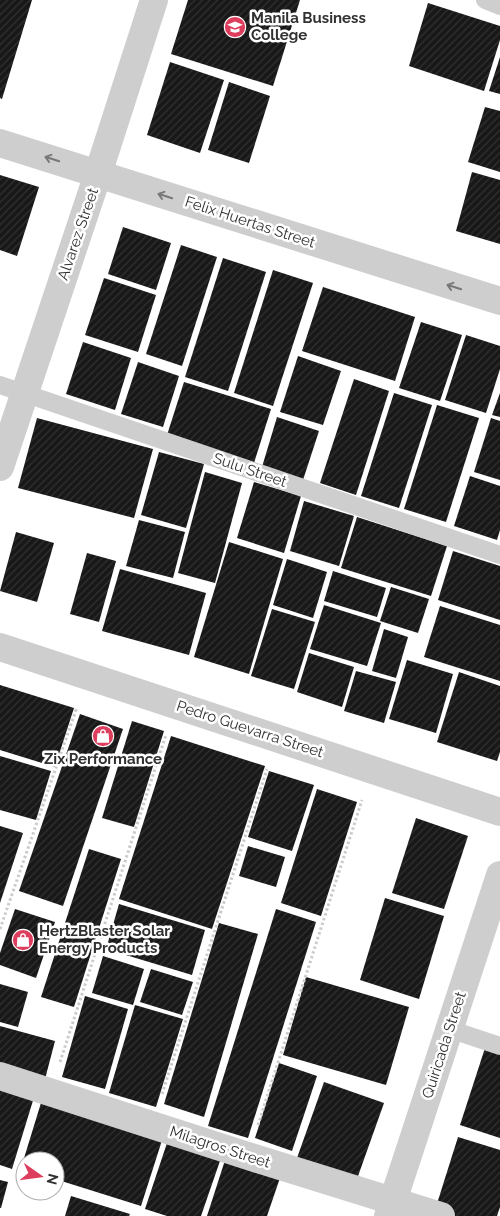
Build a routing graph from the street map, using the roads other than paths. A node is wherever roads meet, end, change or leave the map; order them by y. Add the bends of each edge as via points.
1 (154, 0) edge
2 (485, 0) edge
3 (500, 6) edge
4 (0, 143) edge
5 (98, 174) junction
6 (500, 301) edge
7 (12, 389) edge
8 (0, 467) edge
9 (500, 555) edge
10 (0, 647) edge
11 (500, 812) edge
12 (500, 874) edge
13 (450, 1029) junction
14 (500, 1046) edge
15 (0, 1076) edge
16 (391, 1208) edge
17 (441, 1216) edge

1 - 5 street, Alvarez Street
2 - 3 lane
5 -> 4 street, Felix Huertas Street
6 -> 5 street, Felix Huertas Street
5 - 7 street, Alvarez Street
7 - 8 street, Alvarez Street
7 - 9 lane, Sulu Street
10 - 11 street, Pedro Guevarra Street
12 - 13 street, Quiricada Street
13 - 14 lane
13 - 16 street, Quiricada Street
15 - 16 street, Milagros Street via 248,1156
16 - 17 street, Milagros Street

